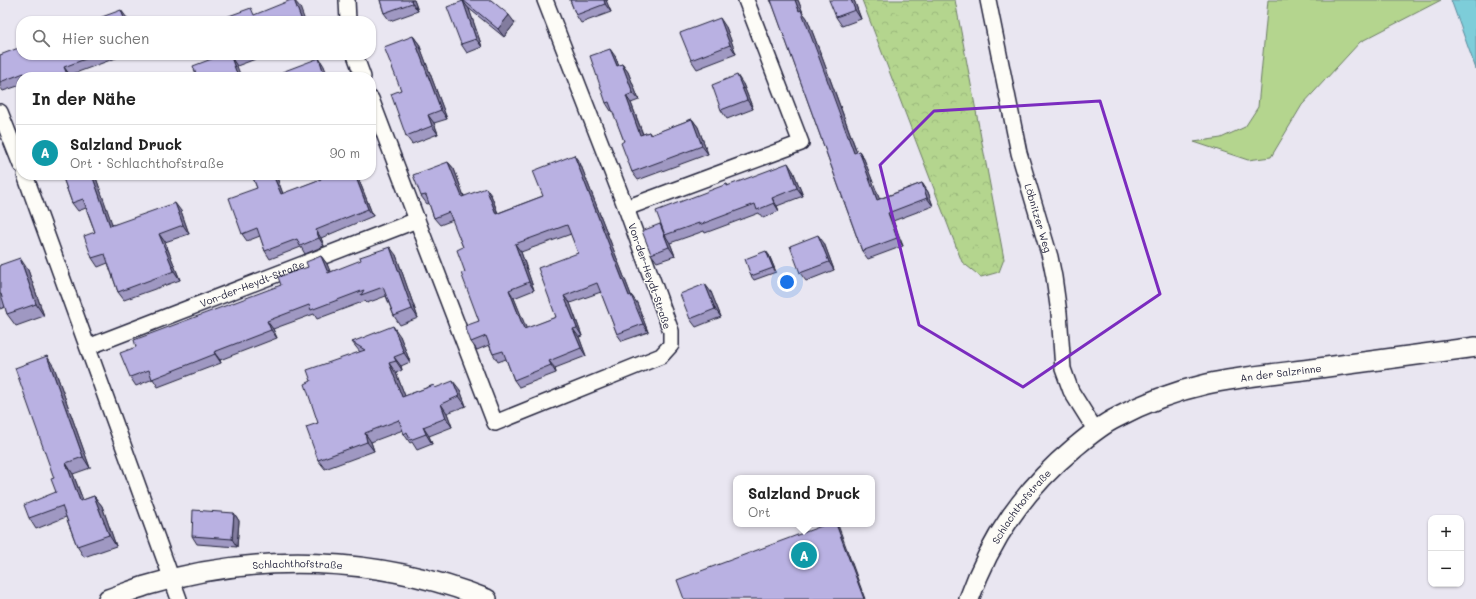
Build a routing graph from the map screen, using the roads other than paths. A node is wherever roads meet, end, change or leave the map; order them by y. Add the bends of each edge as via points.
1 (347, 0) edge
2 (545, 0) edge
3 (746, 0) edge
4 (988, 0) edge
5 (348, 16) edge
6 (357, 60) edge
7 (361, 72) edge
8 (0, 112) edge
9 (376, 112) edge
10 (16, 152) edge
11 (27, 180) edge
12 (626, 208) junction
13 (417, 220) junction
14 (1476, 347) edge
15 (88, 348) junction
16 (1096, 431) junction
17 (172, 579) junction
18 (108, 599) edge
19 (179, 599) edge
20 (487, 599) edge
21 (969, 599) edge

1 - 5 street
2 - 12 street
3 - 12 street via 801,143
4 - 16 street, Löbnitzer Weg via 1019,153 1050,257 1059,313 1062,369 1071,391
6 - 7 street
8 - 10 street
9 - 13 street, Von-der-Heydt-Straße
11 - 15 street
12 - 13 street, Von-der-Heydt-Straße via 671,331 671,345 661,356 495,423
13 - 15 street, Von-der-Heydt-Straße
14 - 16 street, An der Salzrinne via 1207,384 1130,411 1114,418
15 - 17 street
16 - 21 street, Schlachthofstraße via 1063,457 1009,518 987,555
17 - 18 street, Schlachthofstraße
17 - 19 street
17 - 20 street, Schlachthofstraße via 203,572 268,564 327,564 405,573

